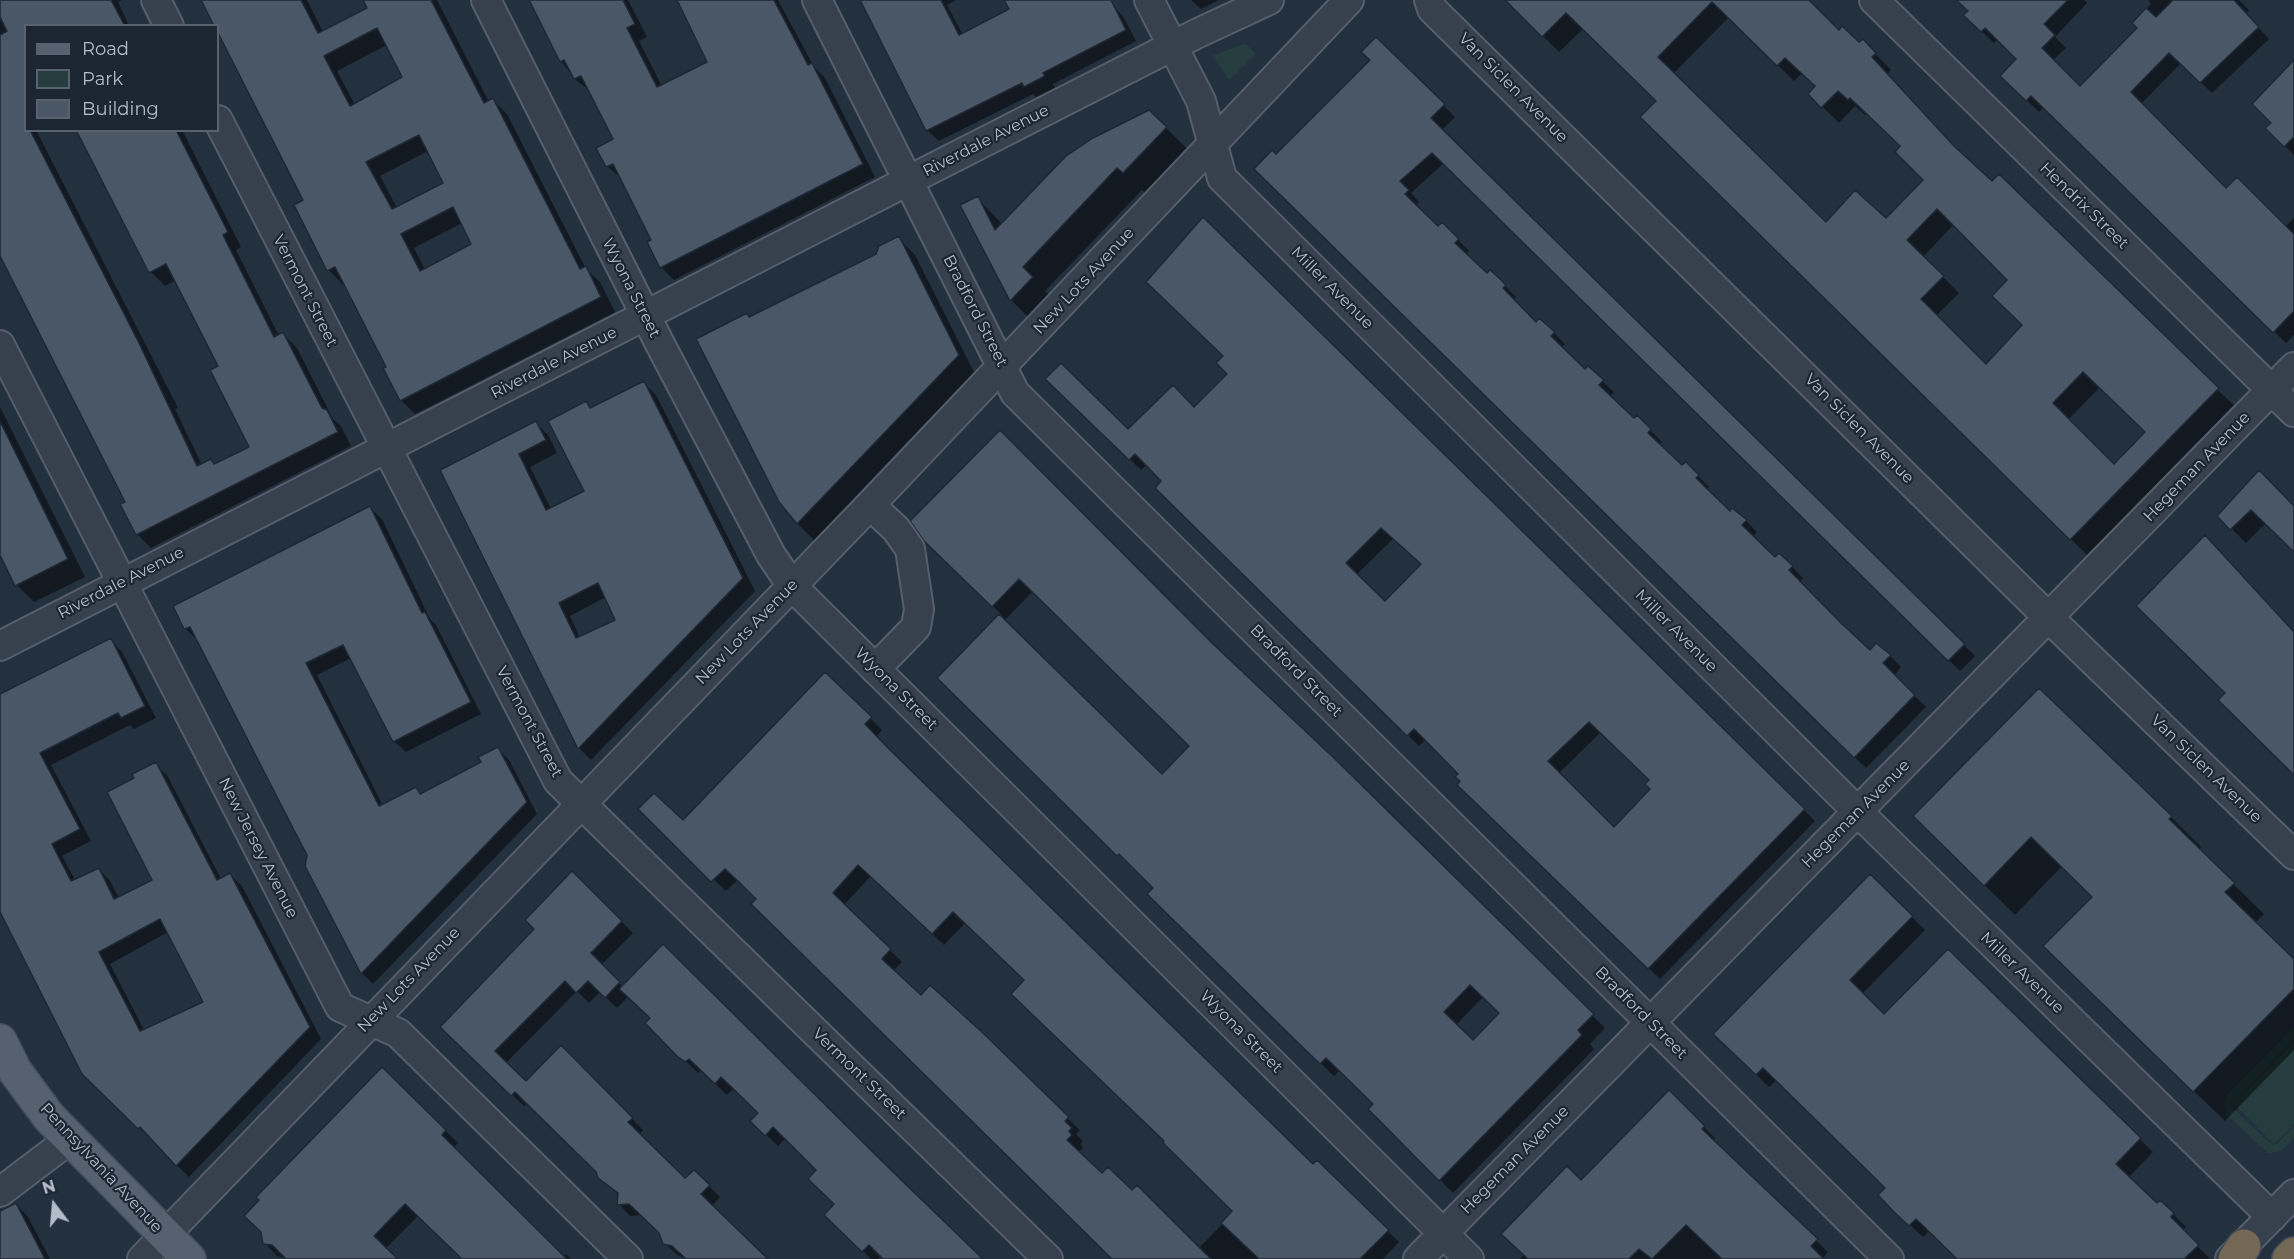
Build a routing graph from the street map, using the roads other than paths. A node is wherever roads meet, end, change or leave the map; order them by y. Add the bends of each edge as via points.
1 (156, 0) edge
2 (486, 0) edge
3 (817, 0) edge
4 (1149, 0) edge
5 (1269, 0) edge
6 (1349, 0) edge
7 (1429, 0) edge
8 (1874, 0) edge
9 (168, 24) edge
10 (1173, 46) junction
11 (219, 122) edge
12 (1213, 145) junction
13 (909, 180) junction
14 (646, 316) junction
15 (0, 345) edge
16 (1002, 366) junction
17 (2294, 367) edge
18 (2272, 390) junction
19 (2294, 412) edge
20 (386, 448) junction
21 (870, 505) junction
22 (121, 582) junction
23 (792, 586) junction
24 (2049, 618) junction
25 (0, 646) edge
26 (875, 669) junction
27 (582, 802) junction
28 (1858, 812) junction
29 (2294, 855) edge
30 (370, 1020) junction
31 (1650, 1023) junction
32 (0, 1041) edge
33 (70, 1138) junction
34 (0, 1192) edge
35 (2294, 1194) edge
36 (2272, 1217) junction
37 (1443, 1233) junction
38 (164, 1236) junction
39 (2236, 1254) edge
40 (2294, 1254) edge
41 (142, 1259) edge
42 (189, 1259) edge
43 (628, 1259) edge
44 (1048, 1259) edge
45 (1418, 1259) edge
46 (1469, 1259) edge
47 (1888, 1259) edge
48 (2289, 1259) edge

1 - 9 street
2 - 14 street, Wyona Street
3 - 13 street, Bradford Street
4 - 10 street, Miller Avenue
5 - 10 street, Riverdale Avenue
6 - 12 street, New Lots Avenue
7 - 24 street, Van Siclen Avenue via 1432,9
8 - 18 street, Hendrix Street
10 - 12 street, Miller Avenue via 1201,101
10 - 13 street, Riverdale Avenue
11 - 20 street, Vermont Street
12 - 16 street, New Lots Avenue
12 - 28 street, Miller Avenue via 1222,178
13 - 14 street, Riverdale Avenue
13 - 16 street, Bradford Street
14 - 20 street, Riverdale Avenue
14 - 23 street, Wyona Street via 771,555
15 - 22 street, New Jersey Avenue
16 - 21 street, New Lots Avenue
16 - 31 street, Bradford Street via 1015,393
17 - 18 street, Hegeman Avenue
18 - 19 street, Hendrix Street
18 - 24 street, Hegeman Avenue
20 - 22 street, Riverdale Avenue
20 - 27 street, Vermont Street via 558,781
21 - 23 street, New Lots Avenue
21 - 26 street via 896,529 910,549 920,609 916,627
22 - 25 street, Riverdale Avenue
22 - 30 street, New Jersey Avenue via 340,1007
23 - 26 street, Wyona Street
23 - 27 street, New Lots Avenue
24 - 28 street, Hegeman Avenue
24 - 29 street, Van Siclen Avenue
26 - 37 street, Wyona Street
27 - 30 street, New Lots Avenue
27 - 44 street, Vermont Street
28 - 31 street, Hegeman Avenue
28 - 36 street, Miller Avenue
30 - 38 street, New Lots Avenue
30 - 43 street, New Jersey Avenue via 398,1033
31 - 37 street, Hegeman Avenue
31 - 47 street, Bradford Street
32 - 33 main road, Pennsylvania Avenue via 15,1071
33 - 34 street
33 - 38 main road, Pennsylvania Avenue
35 - 36 street
36 - 39 street
37 - 45 street, Hegeman Avenue
37 - 46 street, Wyona Street
38 - 41 street, New Lots Avenue
38 - 42 main road, Pennsylvania Avenue
40 - 48 highway

